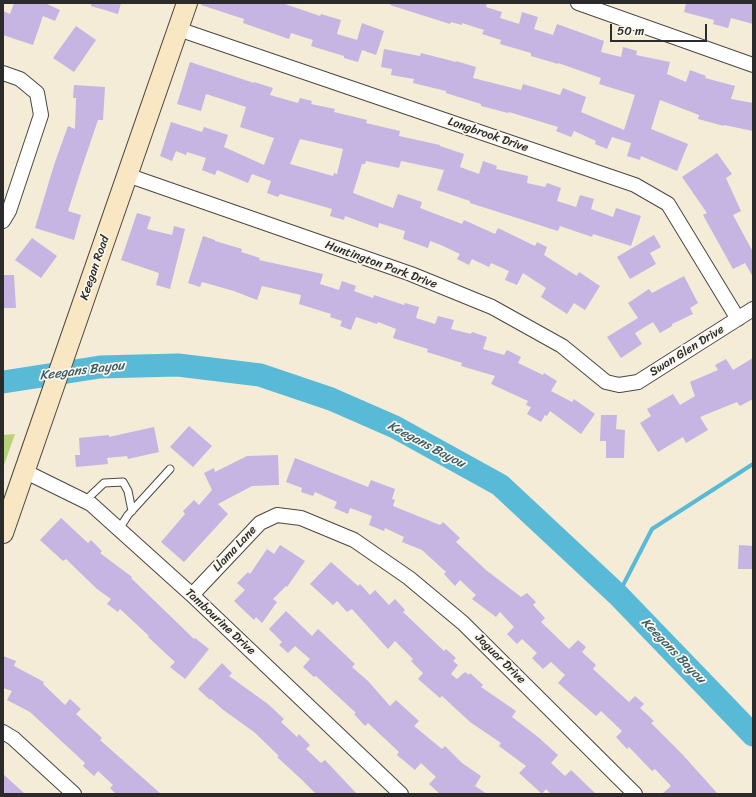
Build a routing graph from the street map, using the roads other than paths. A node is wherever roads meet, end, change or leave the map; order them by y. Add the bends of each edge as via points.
1 (187, 3) edge
2 (578, 3) edge
3 (178, 29) junction
4 (753, 65) edge
5 (3, 73) edge
6 (127, 174) junction
7 (3, 221) edge
8 (753, 309) edge
9 (738, 319) junction
10 (619, 385) joint
11 (170, 469) dead end
12 (24, 471) junction
13 (86, 501) junction
14 (132, 511) junction
15 (119, 529) junction
16 (3, 533) edge
17 (352, 539) joint
18 (192, 595) junction
19 (3, 732) edge
20 (74, 794) edge
21 (401, 794) edge
22 (635, 794) edge

1 - 3 street, Keegan Road
2 - 4 street
3 - 6 street, Keegan Road
3 - 9 street, Longbrook Drive via 635,185 668,204
5 - 7 street via 20,79 37,92 41,115 9,211
6 - 10 street, Huntington Park Drive via 411,274 492,307 562,346 606,382
6 - 12 street, Keegan Road
8 - 9 street, Swan Glen Drive
9 - 10 street, Swan Glen Drive via 638,382
11 - 14 lane
12 - 13 street, Tambourine Drive
12 - 16 street, Keegan Road
13 - 14 lane via 104,483 123,482 128,491
13 - 15 street, Tambourine Drive
14 - 15 lane
15 - 18 street, Tambourine Drive
17 - 18 street, Llama Lane via 301,518 277,515 260,523
17 - 22 street, Jaguar Drive via 409,578 463,623
18 - 21 street, Tambourine Drive
19 - 20 street via 13,738

